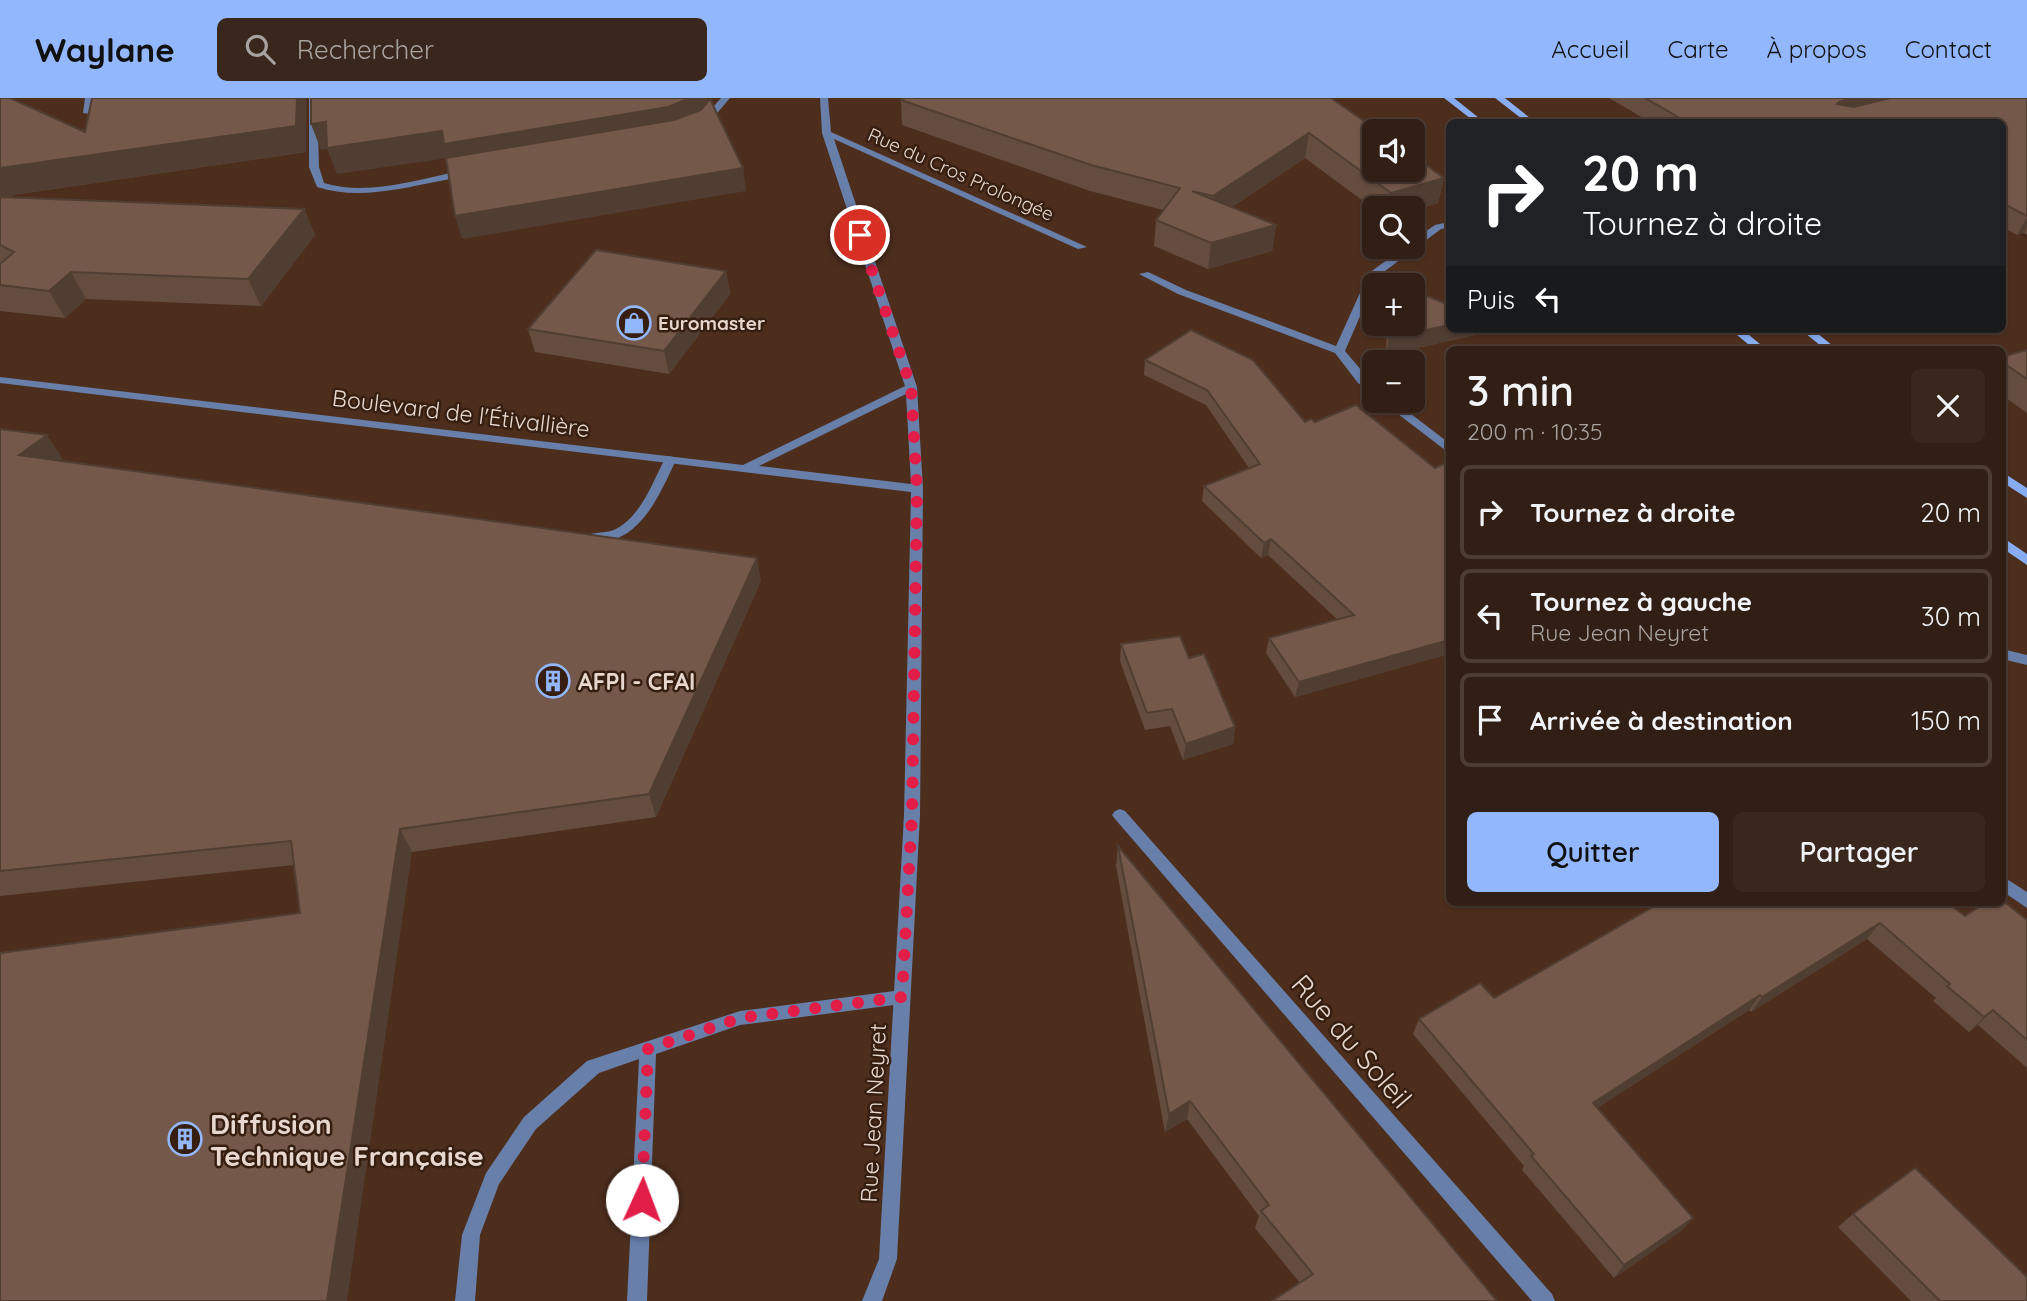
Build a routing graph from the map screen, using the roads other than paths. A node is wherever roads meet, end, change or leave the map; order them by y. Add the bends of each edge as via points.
1 (89, 98) edge
2 (313, 98) edge
3 (824, 98) edge
4 (1448, 98) edge
5 (1499, 98) edge
6 (723, 100) edge
7 (122, 114) edge
8 (1476, 119) edge
9 (1527, 119) edge
10 (692, 130) edge
11 (827, 134) junction
12 (475, 171) edge
13 (1446, 226) edge
14 (1425, 237) edge
15 (1082, 247) dead end
16 (1395, 259) edge
17 (1144, 274) dead end
18 (1740, 333) edge
19 (1810, 333) edge
20 (1757, 346) edge
21 (1828, 346) edge
22 (1339, 351) junction
23 (0, 380) edge
24 (1362, 381) edge
25 (911, 387) junction
26 (1402, 413) edge
27 (1446, 447) edge
28 (670, 460) junction
29 (745, 469) junction
30 (2006, 478) edge
31 (917, 489) junction
32 (2027, 494) edge
33 (580, 535) edge
34 (2006, 544) edge
35 (2027, 561) edge
36 (2006, 655) edge
37 (2027, 660) edge
38 (1119, 815) dead end
39 (2006, 885) edge
40 (2027, 901) edge
41 (902, 997) junction
42 (648, 1049) junction
43 (465, 1301) edge
44 (638, 1301) edge
45 (872, 1301) edge
46 (1545, 1301) edge

1 - 7 street via 86,111
2 - 12 street via 314,167 320,185 331,191 356,192
3 - 11 street, Rue Jean Neyret
4 - 8 main road
5 - 9 main road
6 - 10 street via 701,127
11 - 15 street, Rue du Cros Prolongée
11 - 25 street, Rue Jean Neyret
13 - 14 street
16 - 22 street via 1373,275
17 - 22 street
18 - 20 main road
19 - 21 main road
22 - 24 street
23 - 28 street, Boulevard de l'Étivallière
25 - 29 street
25 - 31 street, Rue Jean Neyret
26 - 27 street
28 - 29 street, Boulevard de l'Étivallière
28 - 33 street via 652,499 625,530 607,538
29 - 31 street, Boulevard de l'Étivallière
30 - 32 main road
31 - 41 street, Rue Jean Neyret via 912,815
34 - 35 main road
36 - 37 street
38 - 46 street, Rue du Soleil
39 - 40 street
41 - 42 street via 740,1018
41 - 45 street, Rue Jean Neyret via 888,1259
42 - 43 street via 593,1067 530,1123 492,1179 475,1224
42 - 44 street

